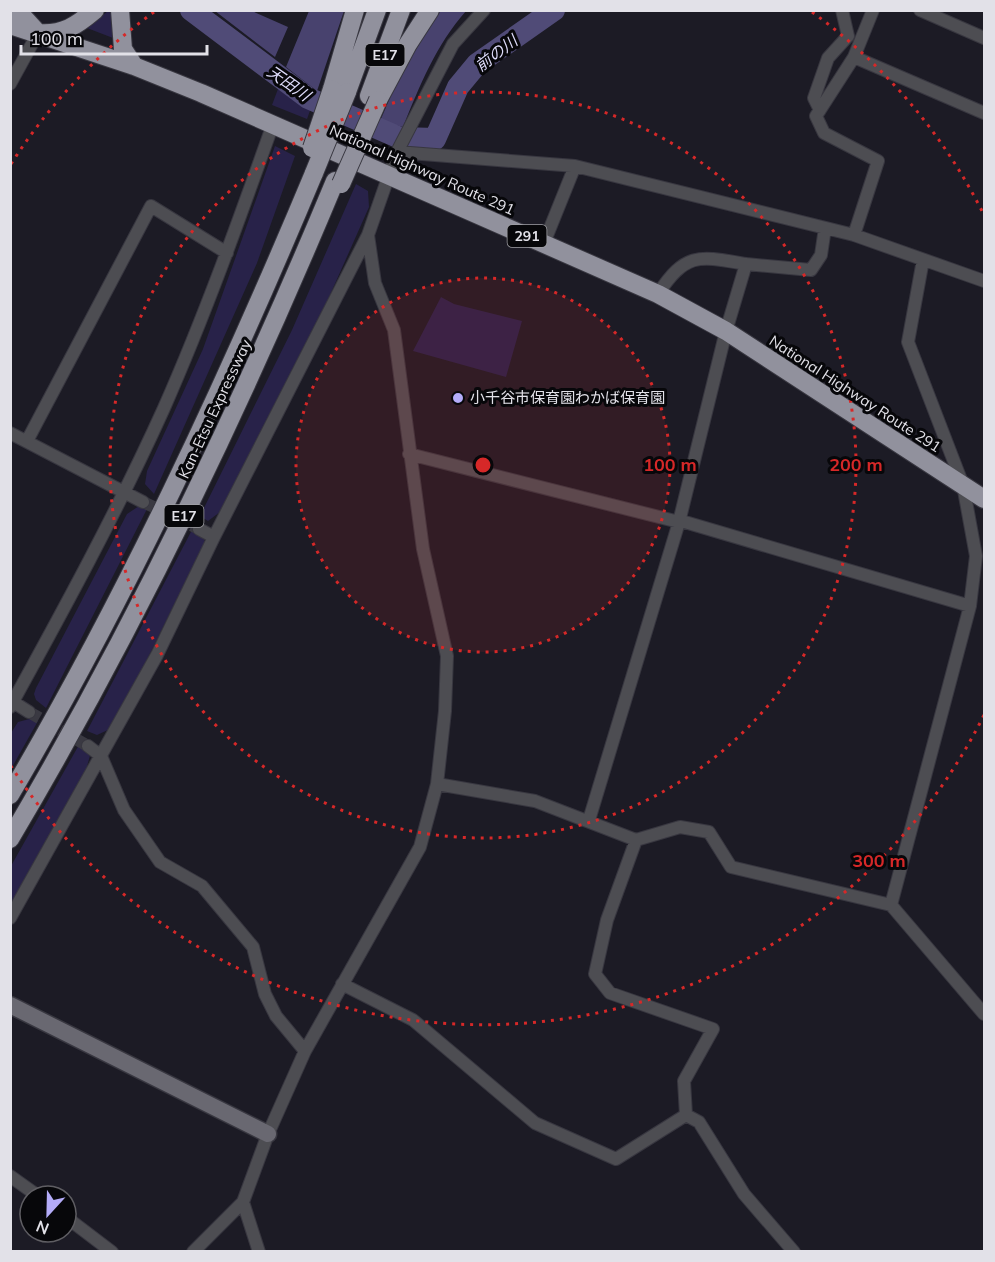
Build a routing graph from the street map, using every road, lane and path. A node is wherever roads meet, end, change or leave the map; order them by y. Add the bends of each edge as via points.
1 (17, 10) edge
2 (95, 10) edge
3 (120, 10) edge
4 (355, 10) edge
5 (377, 10) edge
6 (401, 10) edge
7 (430, 10) edge
8 (484, 10) edge
9 (842, 10) edge
10 (873, 10) edge
11 (920, 10) edge
12 (10, 24) edge
13 (38, 33) junction
14 (984, 38) edge
15 (854, 57) junction
16 (134, 66) junction
17 (10, 84) edge
18 (339, 90) junction
19 (373, 100) junction
20 (820, 110) junction
21 (984, 113) edge
22 (273, 124) junction
23 (398, 152) junction
24 (575, 166) junction
25 (390, 176) junction
26 (825, 228) junction
27 (854, 235) junction
28 (368, 236) junction
29 (544, 243) junction
30 (227, 253) junction
31 (923, 260) junction
32 (746, 264) junction
33 (984, 281) edge
34 (658, 294) junction
35 (726, 331) junction
36 (10, 433) edge
37 (27, 441) junction
38 (409, 454) junction
39 (963, 485) junction
40 (124, 492) junction
41 (984, 499) edge
42 (143, 502) tunnel mouth
43 (678, 521) junction
44 (199, 529) tunnel mouth
45 (214, 537) junction
46 (970, 606) junction
47 (11, 703) edge
48 (29, 712) tunnel mouth
49 (88, 746) tunnel mouth
50 (101, 756) junction
51 (437, 784) junction
52 (10, 795) edge
53 (588, 820) junction
54 (10, 839) edge
55 (636, 840) junction
56 (891, 905) junction
57 (10, 918) edge
58 (342, 984) junction
59 (10, 1005) edge
60 (984, 1014) edge
61 (305, 1051) junction
62 (686, 1115) junction
63 (268, 1134) junction
64 (243, 1202) junction
65 (78, 1226) edge
66 (112, 1251) edge
67 (194, 1251) edge
68 (260, 1251) edge
69 (794, 1251) edge

1 - 13 highway
2 - 13 highway via 62,33
3 - 16 highway via 123,49
4 - 18 highway
5 - 18 highway, Kan-Etsu Expressway / E17
6 - 19 highway, Kan-Etsu Expressway / E17
7 - 19 highway
8 - 23 street via 453,44
9 - 20 street via 848,36 828,58 814,98
10 - 15 street
11 - 14 street
12 - 13 highway, National Highway Route 291 / 291
13 - 16 highway, National Highway Route 291 / 291
13 - 17 street
15 - 20 street
15 - 21 street
16 - 22 highway, National Highway Route 291 / 291
18 - 52 highway, Kan-Etsu Expressway / E17, bridge via 235,356 141,553
19 - 54 highway, Kan-Etsu Expressway / E17 via 212,459 102,676
20 - 27 street via 816,116 824,133 878,161
22 - 25 highway, National Highway Route 291 / 291
22 - 30 street
23 - 24 street
23 - 25 street
24 - 26 street
24 - 29 street
25 - 28 street
25 - 29 highway, National Highway Route 291 / 291
26 - 27 street
26 - 32 street via 821,255 811,270
27 - 31 street
28 - 38 street via 375,283 394,330
28 - 45 street
29 - 34 highway, National Highway Route 291 / 291
30 - 37 street via 151,206
30 - 40 street via 164,407
31 - 33 street
31 - 39 street via 908,342
32 - 34 street via 709,257 687,261
32 - 35 street
34 - 35 highway, National Highway Route 291 / 291
35 - 39 highway, National Highway Route 291 / 291
35 - 43 street
36 - 37 street
37 - 40 street
38 - 43 street
38 - 51 street via 423,549 447,656
39 - 41 highway, National Highway Route 291 / 291
39 - 46 street via 976,556
40 - 42 street
40 - 47 street
43 - 46 street
43 - 53 street
44 - 45 street
45 - 50 street via 157,655
46 - 56 street
47 - 48 street
49 - 50 street
50 - 57 street
50 - 61 street via 124,810 160,862 202,886 253,947 265,994
51 - 53 street via 535,801
51 - 58 street via 420,847
53 - 55 street
55 - 56 street via 680,827 709,832 731,867
55 - 62 street via 607,920 595,974 610,993 712,1029 684,1081
56 - 60 street
58 - 61 street
58 - 62 street via 412,1020 535,1123 616,1159
59 - 63 street
61 - 63 street
62 - 69 street via 699,1122 744,1194
63 - 64 street
64 - 67 street
64 - 68 street
65 - 66 street

